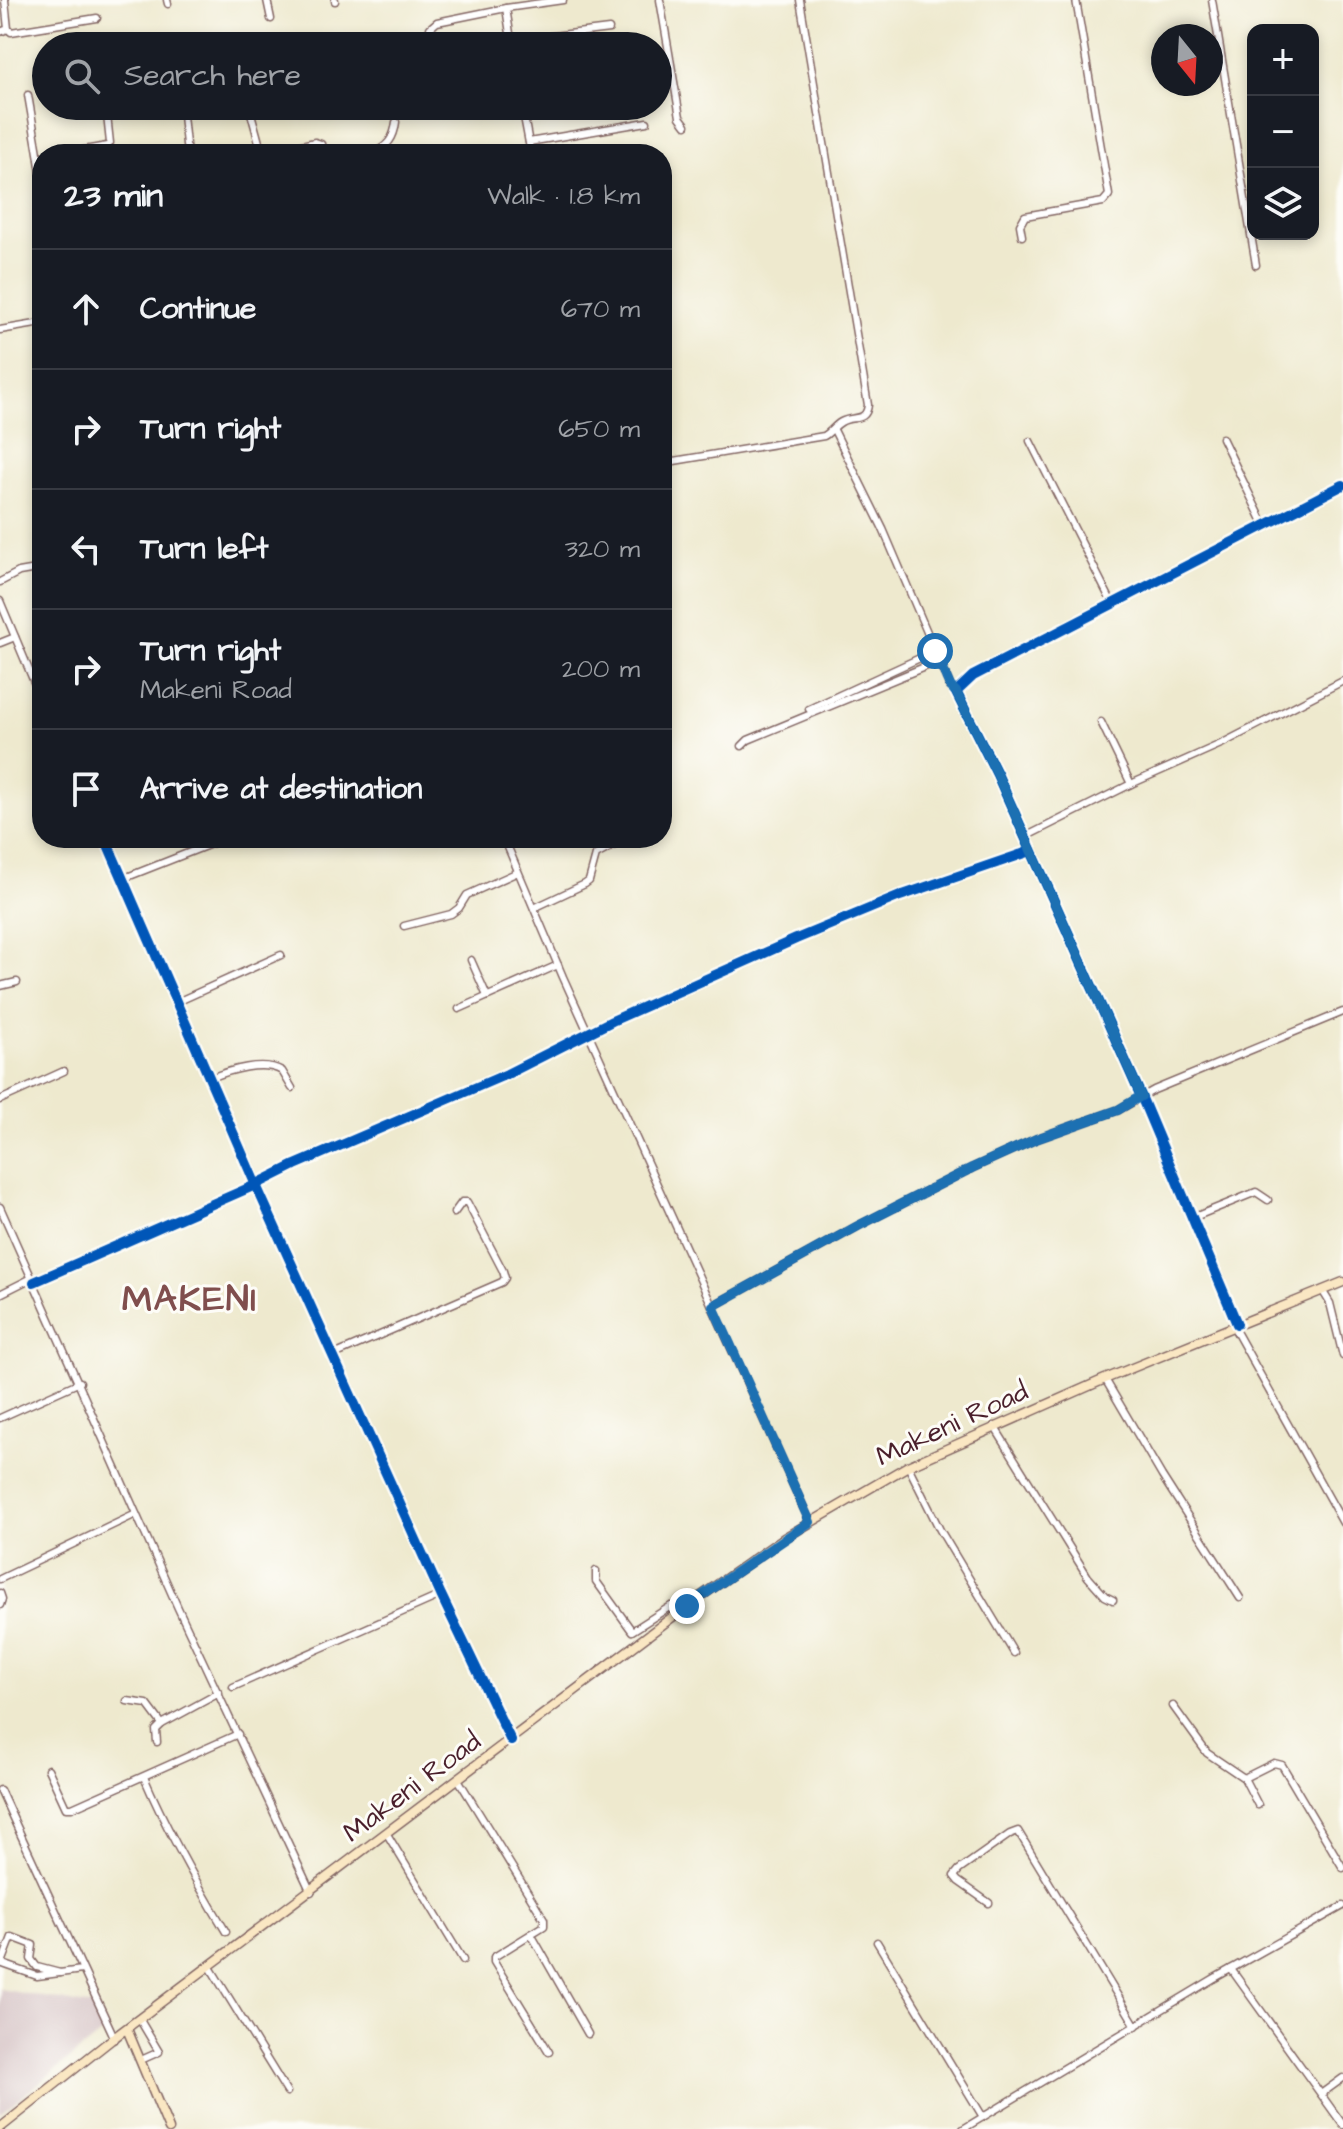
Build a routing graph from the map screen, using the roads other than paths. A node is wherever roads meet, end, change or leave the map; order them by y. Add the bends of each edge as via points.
1 (5, 0) edge
2 (267, 0) edge
3 (563, 0) edge
4 (660, 0) edge
5 (800, 0) edge
6 (1076, 0) edge
7 (1212, 0) edge
8 (506, 8) junction
9 (97, 18) dead end
10 (271, 19) dead end
11 (8, 29) junction
12 (609, 29) dead end
13 (0, 32) edge
14 (430, 32) edge
15 (510, 32) edge
16 (588, 32) edge
17 (665, 32) edge
18 (672, 70) edge
19 (28, 95) dead end
20 (32, 116) edge
21 (33, 120) edge
22 (108, 120) edge
23 (183, 120) edge
24 (253, 120) edge
25 (525, 120) edge
26 (396, 122) dead end
27 (647, 122) dead end
28 (686, 125) dead end
29 (529, 142) joint
30 (37, 144) edge
31 (109, 144) edge
32 (186, 144) edge
33 (259, 144) edge
34 (385, 144) edge
35 (1022, 236) dead end
36 (1256, 265) dead end
37 (32, 325) edge
38 (0, 330) edge
39 (834, 430) junction
40 (1222, 438) dead end
41 (1030, 441) dead end
42 (672, 461) edge
43 (1343, 485) edge
44 (1264, 524) junction
45 (32, 570) edge
46 (0, 582) edge
47 (0, 601) edge
48 (1112, 603) junction
49 (15, 637) junction
50 (0, 643) edge
51 (935, 651) junction
52 (939, 661) junction
53 (32, 677) edge
54 (1343, 681) edge
55 (956, 692) junction
56 (809, 709) dead end
57 (1101, 722) dead end
58 (742, 746) dead end
59 (1131, 784) junction
60 (1025, 837) junction
61 (109, 848) edge
62 (201, 848) edge
63 (508, 848) edge
64 (609, 848) edge
65 (1031, 851) junction
66 (518, 872) junction
67 (122, 879) junction
68 (534, 908) junction
69 (404, 926) dead end
70 (281, 955) dead end
71 (471, 960) dead end
72 (558, 965) junction
73 (17, 982) dead end
74 (0, 986) edge
75 (487, 996) junction
76 (177, 1002) junction
77 (459, 1009) dead end
78 (1343, 1012) edge
79 (588, 1033) junction
80 (64, 1071) dead end
81 (211, 1078) junction
82 (292, 1088) dead end
83 (1141, 1096) junction
84 (0, 1100) edge
85 (255, 1183) junction
86 (1268, 1200) dead end
87 (0, 1207) edge
88 (454, 1213) dead end
89 (1192, 1218) junction
90 (33, 1280) junction
91 (1343, 1282) edge
92 (1322, 1290) junction
93 (0, 1294) edge
94 (713, 1306) junction
95 (1235, 1325) junction
96 (334, 1355) junction
97 (1343, 1356) edge
98 (1105, 1379) junction
99 (80, 1382) junction
100 (0, 1418) edge
101 (994, 1426) junction
102 (908, 1466) junction
103 (136, 1514) junction
104 (810, 1522) junction
105 (1343, 1523) edge
106 (596, 1571) dead end
107 (0, 1579) edge
108 (0, 1593) edge
109 (441, 1595) junction
110 (1240, 1598) dead end
111 (1113, 1600) dead end
112 (0, 1605) edge
113 (676, 1615) junction
114 (1014, 1653) dead end
115 (233, 1687) dead end
116 (219, 1693) junction
117 (127, 1701) dead end
118 (1173, 1706) dead end
119 (162, 1724) junction
120 (238, 1734) junction
121 (511, 1741) junction
122 (157, 1742) dead end
123 (48, 1769) dead end
124 (144, 1777) junction
125 (1244, 1778) junction
126 (458, 1779) junction
127 (0, 1790) edge
128 (1258, 1805) dead end
129 (387, 1834) junction
130 (1343, 1868) edge
131 (311, 1892) junction
132 (989, 1903) dead end
133 (1343, 1906) edge
134 (226, 1932) dead end
135 (531, 1934) junction
136 (877, 1942) dead end
137 (463, 1960) dead end
138 (1, 1963) edge
139 (210, 1967) junction
140 (1231, 1969) junction
141 (82, 1970) junction
142 (60, 1973) junction
143 (140, 2020) junction
144 (1136, 2026) junction
145 (127, 2029) junction
146 (588, 2034) dead end
147 (115, 2039) junction
148 (549, 2052) dead end
149 (141, 2060) junction
150 (1343, 2078) edge
151 (287, 2092) dead end
152 (1321, 2094) junction
153 (983, 2117) junction
154 (1343, 2125) edge
155 (0, 2128) edge
156 (169, 2129) edge
157 (963, 2129) edge

1 - 11 street
2 - 10 street
3 - 8 street
4 - 17 street
5 - 39 street via 868,405 866,415
6 - 35 street via 1109,195 1103,202 1025,216
7 - 36 street
8 - 14 street via 437,22
8 - 15 street
9 - 11 street
11 - 13 street
12 - 16 street
18 - 28 street
19 - 20 street
21 - 30 street
22 - 31 street
23 - 32 street
24 - 33 street
25 - 29 street
26 - 34 street
27 - 29 street
37 - 38 street
39 - 42 street
39 - 51 street
40 - 44 street
41 - 48 street
43 - 44 street
44 - 48 street
45 - 46 street
47 - 49 street
48 - 55 street via 973,676
49 - 50 street
49 - 53 street
51 - 52 street
51 - 56 street
52 - 55 street
52 - 58 street
54 - 59 street
55 - 60 street
57 - 59 street
59 - 60 street
60 - 65 street
61 - 67 street
62 - 67 street
63 - 66 street
64 - 68 street via 596,855 589,881
65 - 79 street via 900,896
65 - 83 street
66 - 68 street
66 - 69 street via 467,895 451,914
67 - 76 street
68 - 72 street
70 - 76 street
71 - 75 street
72 - 75 street
72 - 79 street
73 - 74 street
75 - 77 street
76 - 81 street
78 - 83 street
79 - 85 street via 507,1074
79 - 94 street
80 - 84 street
81 - 82 street via 270,1066 282,1071
81 - 85 street
83 - 89 street
83 - 94 street via 972,1168
85 - 90 street
85 - 96 street
86 - 89 street via 1256,1192
87 - 90 street
88 - 96 street via 467,1202 503,1271 502,1282
89 - 95 street
90 - 93 street
90 - 99 street
91 - 92 main road, Makeni Road
92 - 95 main road, Makeni Road
92 - 97 street
94 - 104 street
95 - 98 main road, Makeni Road
95 - 105 street
96 - 109 street
98 - 101 main road, Makeni Road
98 - 110 street
99 - 100 street
99 - 103 street
101 - 102 main road, Makeni Road
101 - 111 street via 1088,1577
102 - 104 main road, Makeni Road
102 - 114 street
103 - 107 street
103 - 116 street
104 - 113 main road, Makeni Road
106 - 113 street via 596,1581 632,1631 671,1606
108 - 112 street
109 - 115 street
109 - 121 street
113 - 121 main road, Makeni Road
116 - 119 street
116 - 120 street
117 - 119 street via 147,1704
118 - 125 street via 1207,1753
119 - 122 street via 156,1730
120 - 124 street
120 - 131 street
121 - 126 main road, Makeni Road
123 - 124 street via 68,1809
124 - 134 street
125 - 128 street
125 - 130 street via 1274,1763 1282,1765
126 - 129 main road, Makeni Road
126 - 135 street via 544,1919 544,1926
127 - 141 street
129 - 131 main road, Makeni Road
129 - 137 street
131 - 139 main road, Makeni Road
132 - 144 street via 954,1876 1018,1831
133 - 140 street
135 - 146 street
135 - 148 street via 500,1952 494,1962
136 - 153 street
138 - 142 street via 30,1975
138 - 142 street via 12,1937 33,1945 31,1959 37,1967
139 - 143 main road, Makeni Road
139 - 151 street
140 - 144 street
140 - 152 street
141 - 142 street
141 - 147 street
143 - 145 main road, Makeni Road
143 - 149 street via 159,2052
144 - 153 street
145 - 147 main road, Makeni Road
145 - 149 main road
147 - 155 main road, Makeni Road
149 - 156 main road
150 - 152 street
152 - 154 street
153 - 157 street

